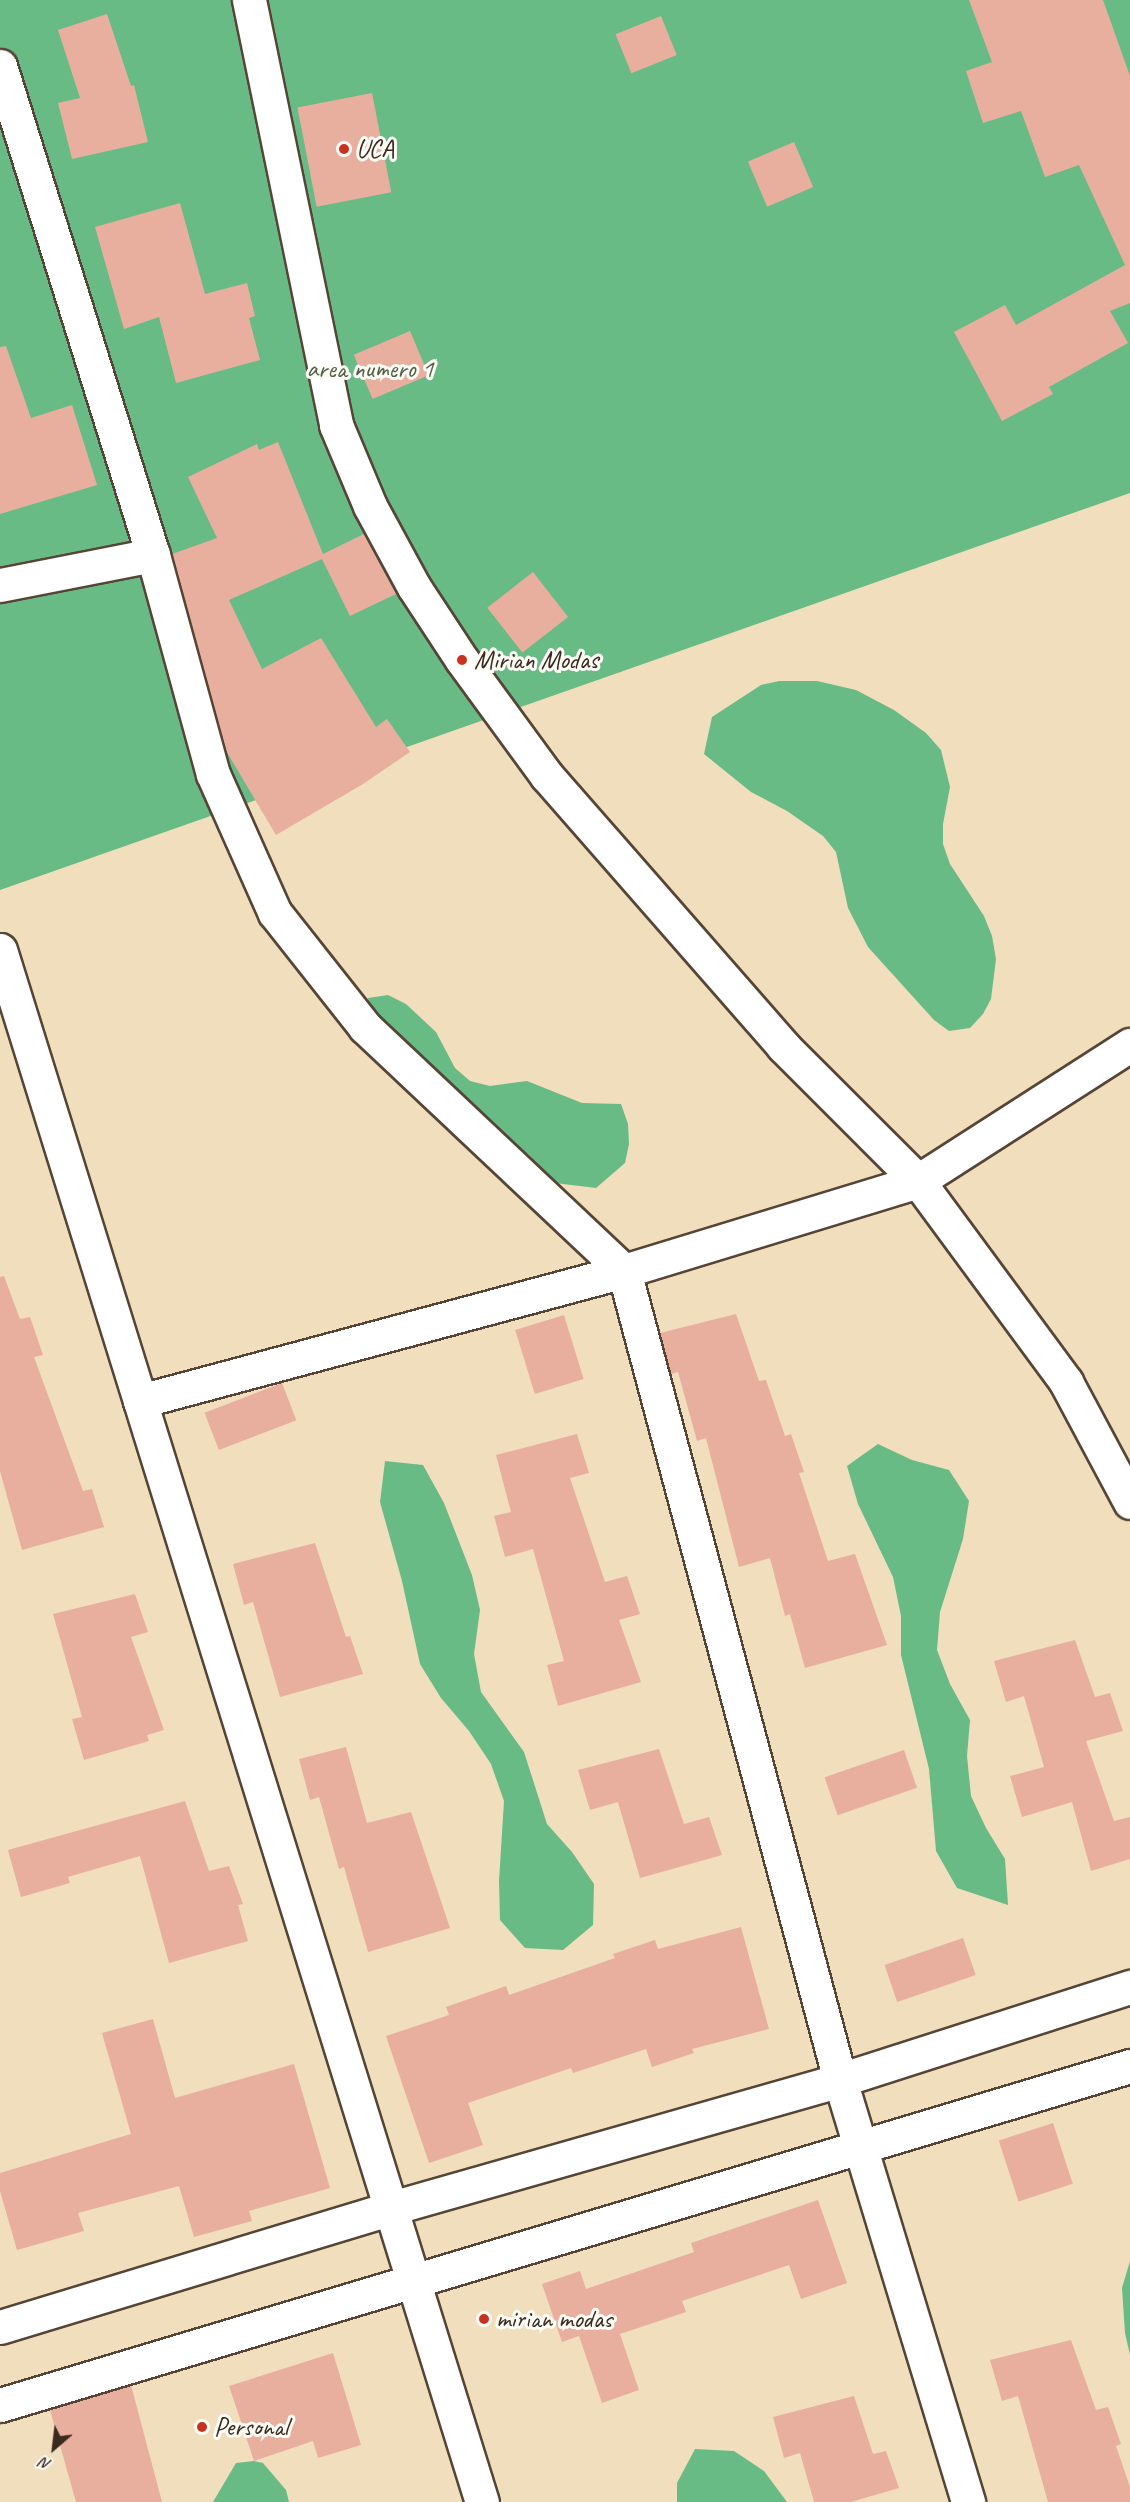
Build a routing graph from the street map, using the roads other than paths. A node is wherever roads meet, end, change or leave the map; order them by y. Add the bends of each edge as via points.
1 (249, 0) edge
2 (0, 66) edge
3 (153, 555) junction
4 (0, 585) edge
5 (0, 950) edge
6 (10, 1019) edge
7 (1130, 1045) edge
8 (918, 1181) junction
9 (624, 1271) junction
10 (140, 1401) junction
11 (1130, 1502) edge
12 (1130, 1987) edge
13 (1130, 2066) edge
14 (840, 2080) junction
15 (859, 2147) junction
16 (391, 2208) junction
17 (414, 2281) junction
18 (0, 2326) edge
19 (0, 2405) edge
20 (482, 2502) edge
21 (968, 2502) edge

1 - 8 street via 336,425 370,506 414,587 547,776 783,1046
2 - 3 street
3 - 4 street
3 - 9 street via 213,774 275,913 365,1027
5 - 6 street
6 - 10 street
7 - 8 street
8 - 9 street
8 - 11 street via 1066,1382
9 - 10 street
9 - 14 street
10 - 16 street
12 - 14 street
13 - 15 street
14 - 15 street
14 - 16 street
15 - 17 street
15 - 21 street
16 - 17 street
16 - 18 street
17 - 19 street
17 - 20 street

